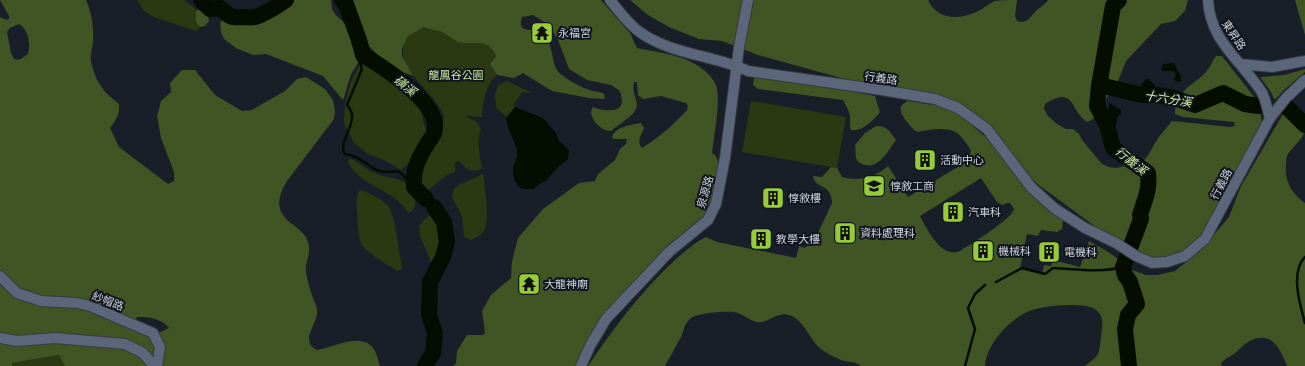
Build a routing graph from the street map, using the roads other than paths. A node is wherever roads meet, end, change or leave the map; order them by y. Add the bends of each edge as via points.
1 (610, 0) edge
2 (748, 0) edge
3 (1208, 0) edge
4 (1305, 61) edge
5 (1240, 64) junction
6 (737, 66) junction
7 (1305, 80) edge
8 (1270, 118) junction
9 (0, 276) edge
10 (0, 338) edge
11 (155, 366) edge
12 (581, 366) edge

1 - 6 street, 行義路 via 635,28 653,40
2 - 6 street, 泉源路
3 - 5 street, 東昇路 via 1208,10 1216,34
4 - 5 street, 東昇路 via 1272,68
5 - 8 street via 1262,93
6 - 8 street, 行義路 via 748,72 935,99 958,108 987,129 1031,187 1054,208 1085,228 1152,263 1167,262 1185,256 1204,239
6 - 12 street, 泉源路 via 726,158 716,204 708,220 668,252 606,319
7 - 8 street, 行義路
9 - 11 street, 紗帽路 via 17,293 41,301 90,306 153,333 160,347
10 - 11 street, 紗帽路 via 17,341 55,338 125,344 143,353

